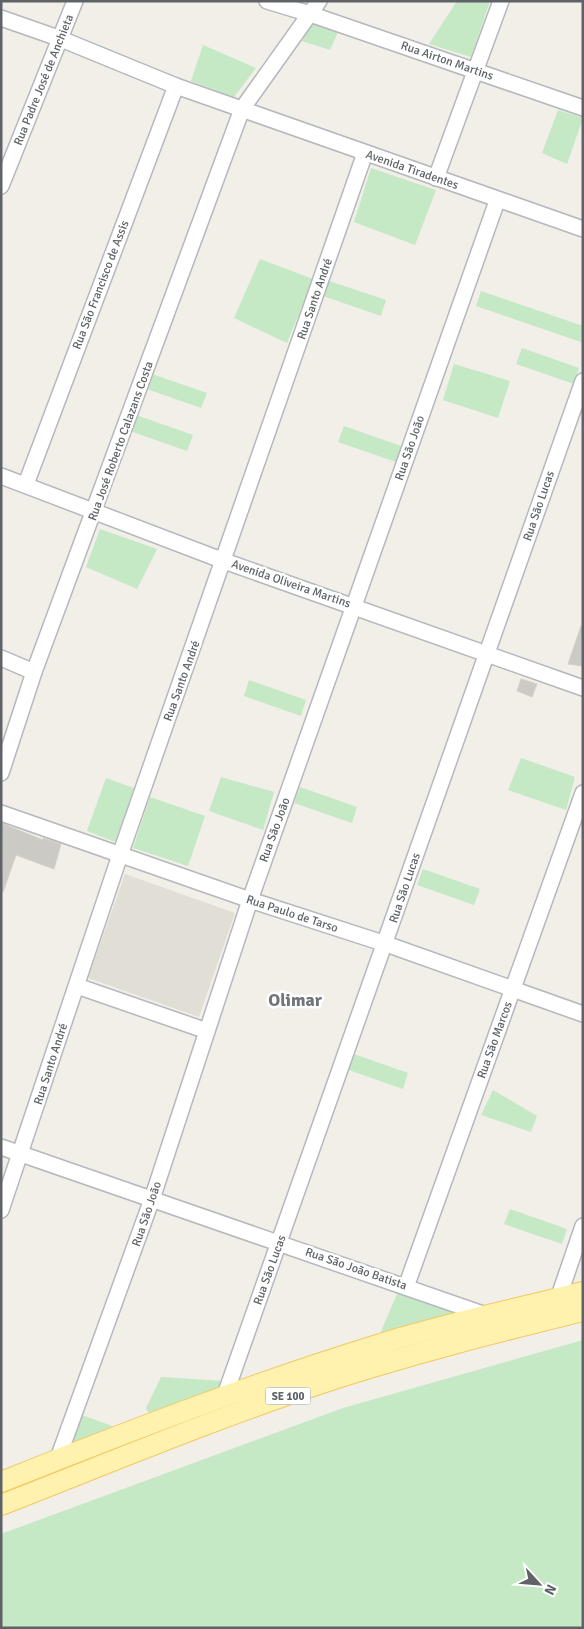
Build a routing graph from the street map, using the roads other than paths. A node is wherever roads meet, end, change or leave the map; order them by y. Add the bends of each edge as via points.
1 (75, 1) edge
2 (266, 1) edge
3 (319, 1) edge
4 (501, 1) edge
5 (310, 14) junction
6 (1, 18) edge
7 (62, 39) junction
8 (475, 70) junction
9 (176, 86) junction
10 (583, 108) edge
11 (242, 109) junction
12 (365, 153) junction
13 (436, 178) junction
14 (1, 186) edge
15 (497, 200) junction
16 (583, 230) edge
17 (583, 381) edge
18 (1, 476) edge
19 (26, 484) junction
20 (95, 511) junction
21 (224, 562) junction
22 (354, 606) junction
23 (487, 652) junction
24 (1, 658) edge
25 (34, 672) junction
26 (583, 688) edge
27 (1, 773) edge
28 (583, 793) edge
29 (1, 814) edge
30 (120, 855) junction
31 (250, 900) junction
32 (386, 944) junction
33 (77, 986) junction
34 (513, 991) junction
35 (583, 1014) edge
36 (207, 1031) junction
37 (1, 1147) edge
38 (21, 1154) junction
39 (152, 1199) junction
40 (1, 1210) edge
41 (583, 1226) edge
42 (280, 1243) junction
43 (406, 1286) junction
44 (581, 1296) edge
45 (558, 1299) junction
46 (483, 1314) junction
47 (225, 1395) junction
48 (56, 1461) junction
49 (4, 1478) edge
50 (1, 1505) edge

1 - 7 street, Rua Padre José de Anchieta
2 - 5 street, Rua Airton Martins
3 - 5 street
4 - 8 street
5 - 8 street, Rua Airton Martins
5 - 11 street
6 - 7 street, Avenida Tiradentes
7 - 9 street, Avenida Tiradentes
7 - 14 street, Rua Padre José de Anchieta
8 - 10 street, Rua Airton Martins
8 - 13 street
9 - 11 street, Avenida Tiradentes
9 - 19 street, Rua São Francisco de Assis
11 - 12 street, Avenida Tiradentes
11 - 20 street, Rua José Roberto Calazans Costa
12 - 13 street, Avenida Tiradentes
12 - 21 street, Rua Santo André
13 - 15 street, Avenida Tiradentes
15 - 16 street, Avenida Tiradentes
15 - 22 street, Rua São João
17 - 23 street, Rua São Lucas
18 - 19 street, Avenida Oliveira Martins
19 - 20 street, Avenida Oliveira Martins
20 - 21 street, Avenida Oliveira Martins
20 - 25 street, Rua José Roberto Calazans Costa
21 - 22 street, Avenida Oliveira Martins
21 - 30 street, Rua Santo André
22 - 23 street, Avenida Oliveira Martins
22 - 31 street, Rua São João
23 - 26 street, Avenida Oliveira Martins
23 - 32 street, Rua São Lucas
24 - 25 street
25 - 27 street, Rua José Roberto Calazans Costa
28 - 34 street, Rua São Marcos
29 - 30 street, Rua Paulo de Tarso
30 - 31 street, Rua Paulo de Tarso
30 - 33 street, Rua Santo André
31 - 32 street, Rua Paulo de Tarso
31 - 36 street, Rua São João
32 - 34 street, Rua Paulo de Tarso
32 - 42 street, Rua São Lucas
33 - 36 street
33 - 38 street, Rua Santo André
34 - 35 street, Rua Paulo de Tarso
34 - 43 street, Rua São Marcos
36 - 39 street, Rua São João
37 - 38 street, Rua São João Batista
38 - 39 street, Rua São João Batista
38 - 40 street, Rua Santo André
39 - 42 street, Rua São João Batista
39 - 48 street, Rua São João
41 - 45 street
42 - 43 street, Rua São João Batista
42 - 47 street, Rua São Lucas
43 - 46 street, Rua São João Batista
44 - 45 main road, SE 100
44 - 50 main road, SE 100 via 471,1339 331,1380
45 - 46 main road, SE 100
46 - 47 main road, SE 100 via 375,1345
47 - 48 main road, SE 100
48 - 49 main road, SE 100

